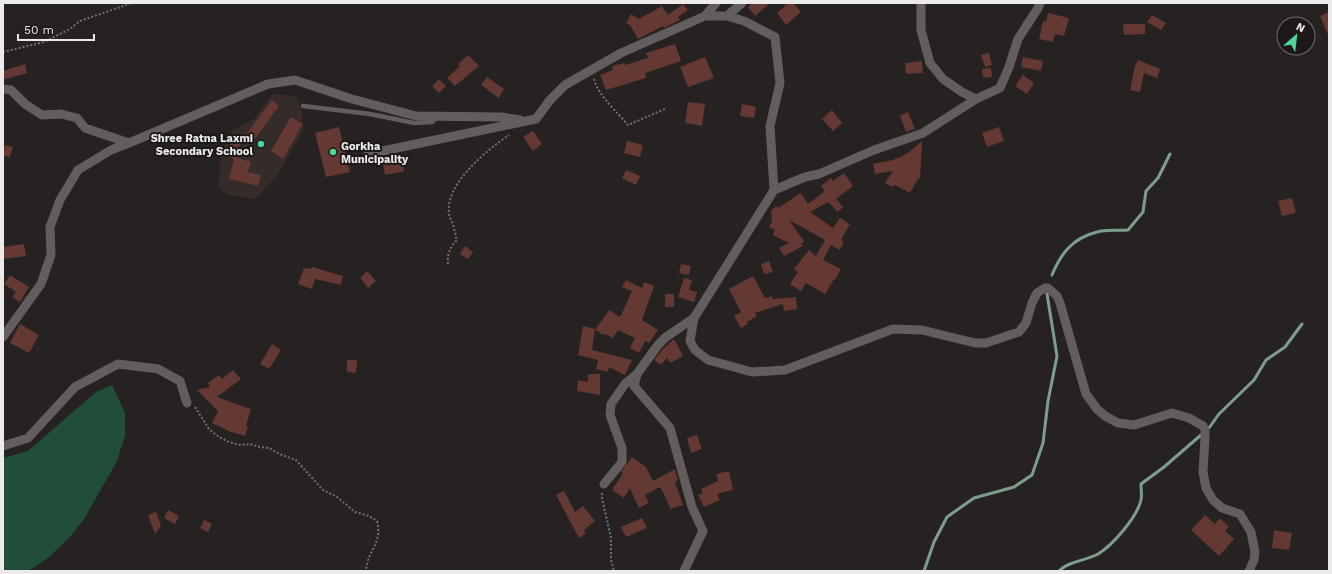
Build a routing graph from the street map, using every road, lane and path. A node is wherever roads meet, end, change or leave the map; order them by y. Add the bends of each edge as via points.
1 (132, 3) edge
2 (716, 3) edge
3 (742, 3) edge
4 (921, 3) edge
5 (1040, 3) edge
6 (705, 16) junction
7 (727, 16) junction
8 (3, 52) edge
9 (592, 70) junction
10 (3, 89) edge
11 (976, 99) junction
12 (303, 106) dead end
13 (667, 108) dead end
14 (439, 116) junction
15 (527, 121) junction
16 (510, 134) dead end
17 (129, 143) junction
18 (368, 154) dead end
19 (774, 190) junction
20 (448, 264) dead end
21 (694, 318) junction
22 (3, 337) edge
23 (637, 374) junction
24 (187, 403) joint
25 (3, 446) edge
26 (604, 484) joint
27 (366, 571) edge
28 (614, 571) edge
29 (684, 571) edge
30 (1249, 571) edge

1 - 8 path via 80,21 44,42
2 - 6 street
3 - 7 street
4 - 11 street via 922,30 930,63 943,79
5 - 11 street via 1018,39 1010,67 1000,88
6 - 7 street
6 - 9 street via 621,53
7 - 19 street via 744,20 775,37 780,82 770,126
9 - 13 path via 595,84 628,125
9 - 15 street via 565,85 536,119
10 - 17 street via 11,90 25,104 42,115 61,114 77,118 85,128
11 - 19 street via 923,133
12 - 14 lane via 370,114 414,123 432,122
14 - 15 street via 501,117
14 - 17 street via 416,116 295,80 268,84
15 - 18 street
16 - 20 path via 474,164 457,184 450,198 449,214 457,240 450,247
17 - 22 street via 111,150 78,170 60,200 50,227 51,255 41,284
19 - 21 street
21 - 23 street via 666,337
21 - 30 street via 690,341 695,350 708,360 752,372 784,370 893,329 922,330 975,343 986,343 1018,332 1026,322 1037,293 1048,288 1057,296 1060,303 1086,394 1097,409 1118,423 1134,425 1172,412 1203,426 1206,438 1203,472 1206,488 1213,500 1222,508 1240,514 1251,532 1255,552
23 - 26 street via 625,384 611,404 610,415 622,448 622,462
23 - 29 street via 634,386 670,428 692,507 702,531
24 - 25 street via 180,381 158,369 118,364 75,387 28,438
24 - 27 path via 196,407 209,429 219,437 241,445 270,448 296,460 323,490 337,497 355,512 377,521 378,540
26 - 28 path via 602,498 611,538

